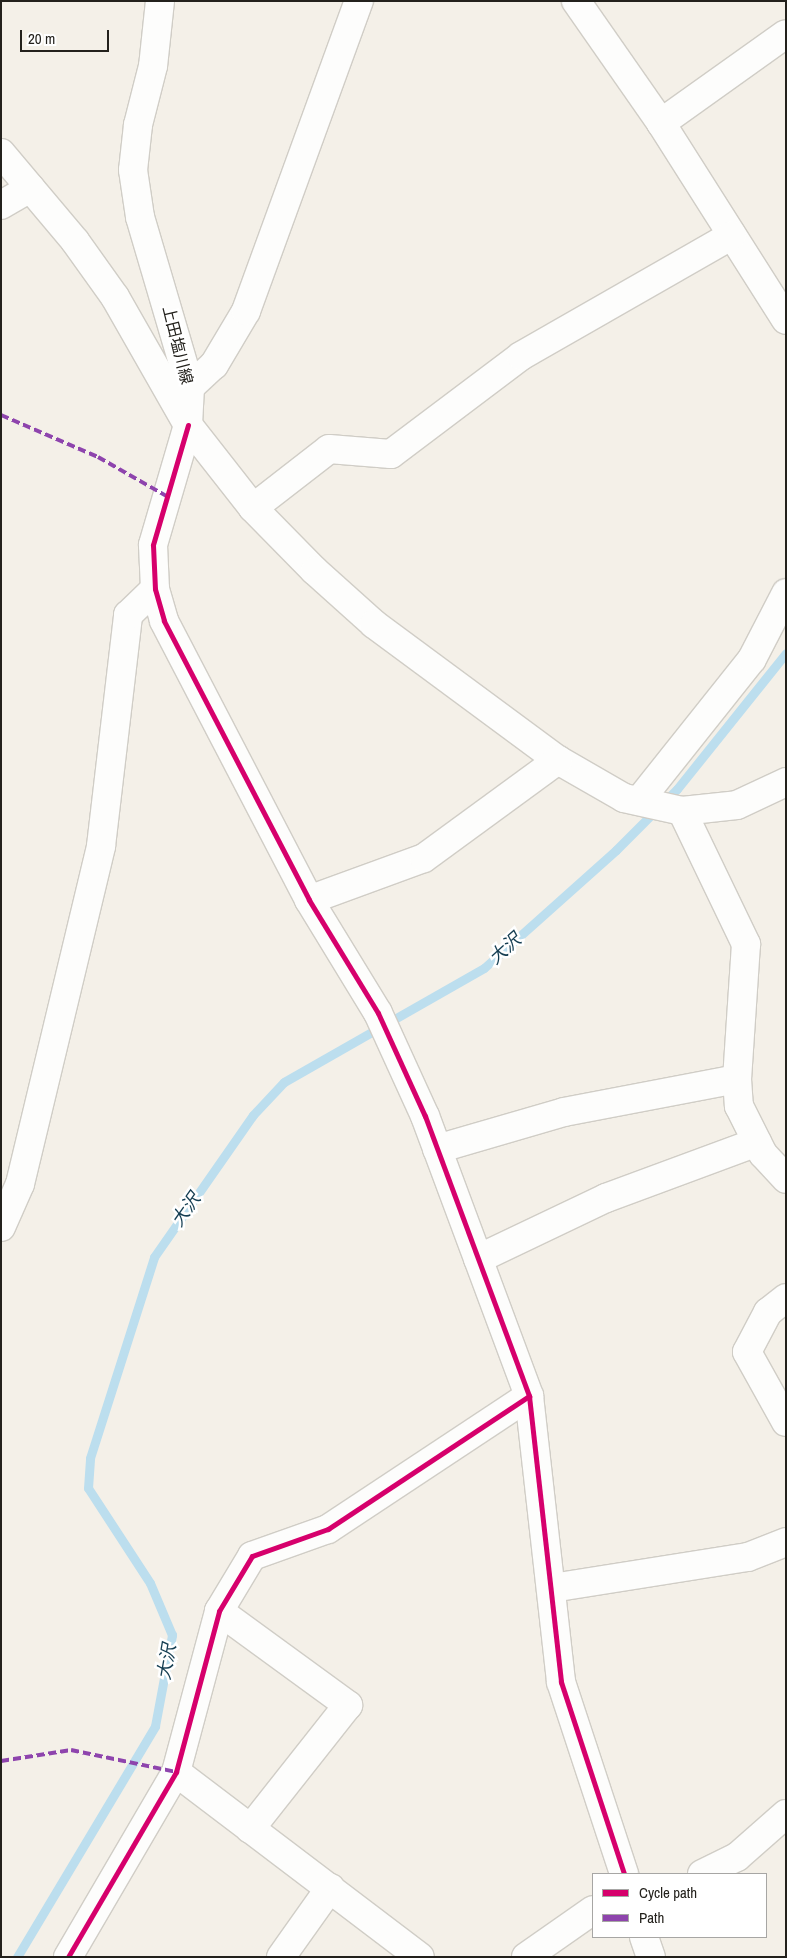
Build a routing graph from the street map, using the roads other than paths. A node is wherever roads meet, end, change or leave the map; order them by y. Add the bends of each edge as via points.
1 (160, 1) edge
2 (359, 1) edge
3 (576, 1) edge
4 (786, 34) edge
5 (661, 123) junction
6 (1, 153) edge
7 (31, 188) junction
8 (1, 205) edge
9 (732, 235) junction
10 (786, 320) edge
11 (190, 387) junction
12 (188, 425) junction
13 (253, 508) junction
14 (154, 588) junction
15 (786, 593) edge
16 (558, 760) junction
17 (786, 782) edge
18 (638, 801) junction
19 (682, 811) junction
20 (309, 900) junction
21 (738, 1079) junction
22 (757, 1142) junction
23 (437, 1149) junction
24 (786, 1179) edge
25 (1, 1227) edge
26 (478, 1259) junction
27 (786, 1298) edge
28 (529, 1396) junction
29 (786, 1422) edge
30 (786, 1542) edge
31 (552, 1588) junction
32 (219, 1612) junction
33 (176, 1772) junction
34 (786, 1814) edge
35 (250, 1829) junction
36 (624, 1873) edge
37 (704, 1873) edge
38 (330, 1888) junction
39 (592, 1911) edge
40 (644, 1938) edge
41 (68, 1957) edge
42 (280, 1957) edge
43 (420, 1957) edge
44 (526, 1957) edge
45 (651, 1957) edge

1 - 11 street, 上田塩川線 via 153,66 138,125 133,170 140,217
2 - 11 street via 246,312 214,365
3 - 5 street
4 - 5 street
5 - 9 street
6 - 7 street, 上田塩川線
7 - 8 street
7 - 12 street, 上田塩川線 via 115,297
9 - 10 street
9 - 13 street via 521,356 391,454 329,449
11 - 12 street, 上田塩川線
12 - 13 street
12 - 14 street via 153,545
13 - 16 street via 315,571 374,624
14 - 20 street via 164,621
14 - 25 street via 128,615 102,846 20,1184
15 - 18 street via 752,659
16 - 18 street via 624,798
16 - 20 street via 424,858
17 - 19 street via 737,806
18 - 19 street
19 - 21 street via 746,944
20 - 23 street via 378,1014
21 - 22 street via 739,1106
21 - 23 street via 564,1112
22 - 24 street
22 - 26 street via 606,1198
23 - 26 street
26 - 28 street
27 - 29 street via 768,1312 747,1352
28 - 31 street
28 - 32 street via 328,1529 252,1556
30 - 31 street via 748,1557
31 - 36 street via 561,1682
32 - 33 street
32 - 35 street via 348,1705
33 - 35 street
33 - 41 street
34 - 37 street via 737,1857
35 - 38 street
38 - 42 street
38 - 43 street
39 - 44 street
40 - 45 street

